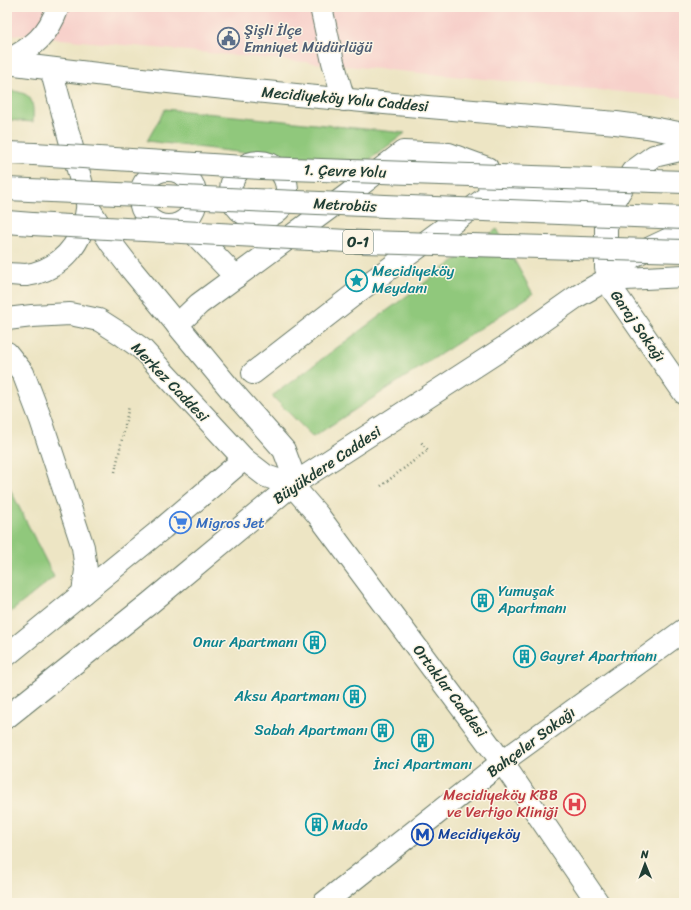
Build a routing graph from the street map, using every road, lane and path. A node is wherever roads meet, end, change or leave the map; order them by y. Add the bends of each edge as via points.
1 (58, 7) edge
2 (321, 7) edge
3 (7, 62) edge
4 (51, 69) junction
5 (344, 100) junction
6 (684, 134) edge
7 (684, 149) edge
8 (7, 152) edge
9 (684, 182) edge
10 (7, 188) edge
11 (350, 193) junction
12 (286, 194) dead end
13 (490, 195) junction
14 (617, 196) junction
15 (88, 207) junction
16 (684, 218) edge
17 (7, 222) edge
18 (183, 222) dead end
19 (684, 232) edge
20 (684, 251) edge
21 (7, 274) edge
22 (684, 276) edge
23 (236, 277) junction
24 (606, 280) junction
25 (7, 319) edge
26 (177, 325) junction
27 (7, 353) edge
28 (253, 373) dead end
29 (684, 393) edge
30 (129, 406) dead end
31 (420, 441) dead end
32 (244, 459) junction
33 (115, 472) dead end
34 (292, 485) junction
35 (381, 486) dead end
36 (83, 593) junction
37 (684, 630) edge
38 (7, 655) edge
39 (7, 717) edge
40 (502, 762) junction
41 (324, 903) edge
42 (598, 903) edge

1 - 3 main road via 53,21 40,39
2 - 5 main road
3 - 4 main road, Mecidiyeköy Yolu Caddesi
4 - 5 main road, Mecidiyeköy Yolu Caddesi
4 - 15 main road
5 - 6 main road, Mecidiyeköy Yolu Caddesi via 616,123
7 - 14 main road via 654,156 632,172
8 - 9 main road, 1. Çevre Yolu, bridge via 261,168
10 - 16 main road, Metrobüs, bridge
11 - 12 main road
11 - 13 main road via 403,152 450,154 487,168
11 - 23 main road
13 - 14 main road
13 - 28 main road via 360,290
14 - 24 main road via 606,227
15 - 21 main road via 80,236 61,262 26,275
15 - 26 main road via 131,270
17 - 20 main road, O-1, bridge via 366,242
18 - 23 main road
19 - 24 main road, Büyükdere Caddesi via 633,256
22 - 24 main road, Büyükdere Caddesi
23 - 26 main road via 199,304
24 - 29 main road, Garaj Sokağı
24 - 34 main road, Büyükdere Caddesi via 576,297 508,345
25 - 32 main road, Merkez Caddesi via 70,314 99,320 116,330 142,349
26 - 34 main road via 284,450 293,474
27 - 36 main road via 23,373 83,547 86,570
30 - 33 path
31 - 35 path via 428,450
32 - 34 main road, Merkez Caddesi via 266,476
32 - 36 main road
34 - 39 main road, Büyükdere Caddesi
34 - 40 main road, Ortaklar Caddesi via 318,515
36 - 38 main road
37 - 40 main road, Bahçeler Sokağı
40 - 41 main road, Bahçeler Sokağı
40 - 42 main road, Ortaklar Caddesi

